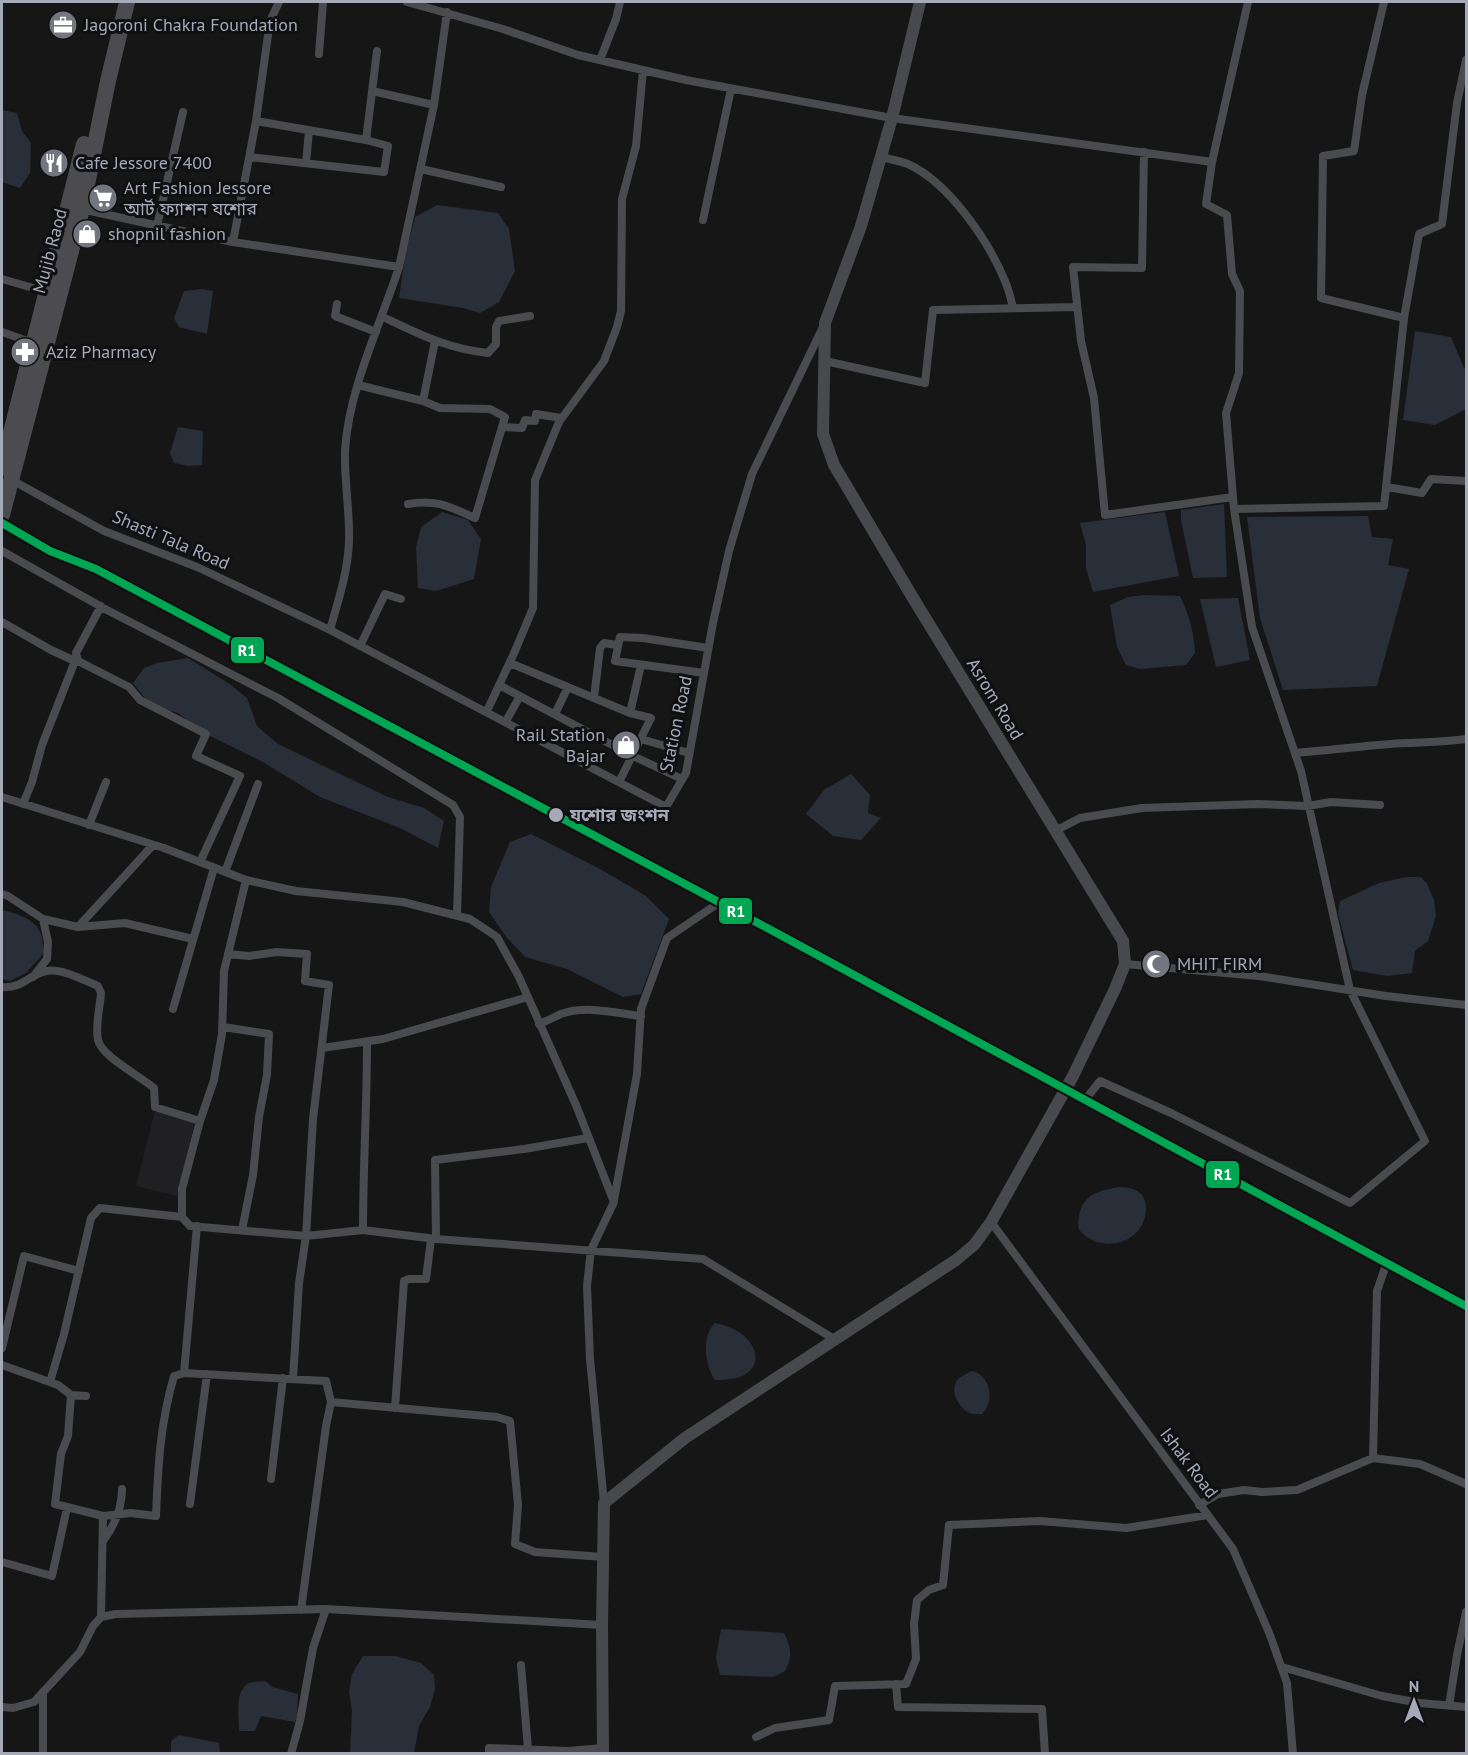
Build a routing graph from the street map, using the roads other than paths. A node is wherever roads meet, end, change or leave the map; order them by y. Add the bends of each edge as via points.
1 (118, 2) edge
2 (127, 2) edge
3 (279, 2) edge
4 (323, 2) edge
5 (407, 2) edge
6 (620, 2) edge
7 (920, 2) edge
8 (1248, 2) edge
9 (1384, 2) edge
10 (447, 12) junction
11 (112, 44) junction
12 (377, 51) dead end
13 (319, 54) dead end
14 (600, 60) junction
15 (1467, 60) edge
16 (643, 70) junction
17 (731, 89) junction
18 (372, 91) junction
19 (434, 105) junction
20 (183, 112) dead end
21 (892, 118) junction
22 (256, 121) junction
23 (309, 131) junction
24 (366, 140) junction
25 (1144, 152) junction
26 (250, 157) junction
27 (881, 157) junction
28 (1212, 162) junction
29 (306, 163) junction
30 (421, 170) junction
31 (501, 187) dead end
32 (76, 207) junction
33 (703, 220) dead end
34 (157, 226) junction
35 (233, 242) junction
36 (399, 267) junction
37 (2, 279) edge
38 (47, 292) junction
39 (337, 304) dead end
40 (1076, 307) junction
41 (1013, 308) junction
42 (530, 316) dead end
43 (382, 317) junction
44 (1404, 318) junction
45 (825, 323) junction
46 (2, 332) edge
47 (376, 332) junction
48 (435, 341) junction
49 (39, 345) junction
50 (825, 361) junction
51 (358, 385) junction
52 (423, 401) junction
53 (561, 418) junction
54 (502, 427) junction
55 (5, 474) edge
56 (1467, 482) edge
57 (1387, 486) junction
58 (1233, 497) junction
59 (408, 504) dead end
60 (1234, 509) junction
61 (3, 512) edge
62 (2, 551) edge
63 (401, 599) dead end
64 (101, 606) junction
65 (2, 621) edge
66 (330, 630) junction
67 (617, 645) junction
68 (360, 646) junction
69 (708, 648) junction
70 (510, 663) junction
71 (641, 665) junction
72 (704, 673) junction
73 (499, 684) junction
74 (568, 687) junction
75 (520, 696) junction
76 (594, 698) junction
77 (487, 711) junction
78 (630, 713) junction
79 (555, 714) junction
80 (506, 722) junction
81 (641, 739) junction
82 (1467, 739) edge
83 (689, 753) junction
84 (1295, 753) junction
85 (633, 756) junction
86 (682, 779) junction
87 (106, 782) dead end
88 (619, 782) junction
89 (258, 784) dead end
90 (2, 797) edge
91 (23, 804) junction
92 (1380, 805) dead end
93 (1308, 806) junction
94 (89, 825) junction
95 (1055, 831) junction
96 (153, 845) junction
97 (200, 862) junction
98 (214, 868) junction
99 (225, 872) junction
100 (246, 880) junction
101 (2, 894) edge
102 (720, 902) dead end
103 (458, 916) junction
104 (43, 920) junction
105 (78, 927) junction
106 (193, 939) junction
107 (228, 954) junction
108 (1125, 964) junction
109 (32, 978) junction
110 (2, 987) edge
111 (1350, 990) junction
112 (528, 997) junction
113 (1467, 1005) edge
114 (173, 1009) dead end
115 (641, 1017) junction
116 (540, 1024) junction
117 (223, 1027) junction
118 (367, 1043) junction
119 (322, 1048) junction
120 (1089, 1095) dead end
121 (200, 1121) junction
122 (588, 1138) junction
123 (614, 1202) junction
124 (182, 1217) junction
125 (991, 1222) junction
126 (197, 1226) junction
127 (242, 1230) junction
128 (363, 1230) junction
129 (306, 1236) junction
130 (433, 1239) junction
131 (591, 1250) junction
132 (1387, 1262) dead end
133 (79, 1271) junction
134 (834, 1339) junction
135 (2, 1348) edge
136 (2, 1365) edge
137 (184, 1373) junction
138 (207, 1374) junction
139 (283, 1378) junction
140 (293, 1379) junction
141 (50, 1382) junction
142 (71, 1395) junction
143 (86, 1396) dead end
144 (331, 1402) junction
145 (395, 1408) junction
146 (1373, 1458) junction
147 (271, 1479) dead end
148 (1467, 1484) edge
149 (122, 1489) dead end
150 (604, 1503) junction
151 (190, 1504) dead end
152 (1199, 1505) junction
153 (67, 1508) junction
154 (1208, 1515) junction
155 (103, 1516) junction
156 (103, 1541) junction
157 (603, 1557) junction
158 (2, 1562) edge
159 (326, 1609) junction
160 (301, 1610) junction
161 (1467, 1612) edge
162 (101, 1617) junction
163 (602, 1625) junction
164 (520, 1665) dead end
165 (1282, 1667) junction
166 (896, 1684) junction
167 (43, 1692) junction
168 (1449, 1706) junction
169 (2, 1707) edge
170 (1467, 1707) edge
171 (756, 1737) dead end
172 (528, 1749) junction
173 (603, 1751) edge
174 (43, 1754) edge
175 (291, 1754) edge
176 (489, 1754) edge
177 (1045, 1754) edge
178 (1293, 1754) edge

1 - 11 highway
2 - 11 highway, Mujib Raod
3 - 22 street via 270,21
4 - 13 street
5 - 10 street
6 - 14 street
7 - 21 street
8 - 28 street
9 - 44 street via 1362,94 1354,151 1323,156 1321,298
10 - 14 street
10 - 19 street
11 - 32 highway, Mujib Raod
12 - 18 street
14 - 16 street
15 - 44 street via 1457,103 1442,224 1419,234
16 - 17 street
16 - 53 street via 636,146 622,200 621,311 604,361
17 - 21 street
17 - 33 street
18 - 19 street
18 - 24 street
19 - 30 street
20 - 34 street
21 - 25 street
21 - 27 street
22 - 23 street
22 - 26 street
23 - 24 street
23 - 29 street
24 - 29 street via 388,146 384,172
25 - 28 street
25 - 40 street via 1142,268 1073,267
26 - 29 street
26 - 35 street
27 - 41 street via 908,164 941,186 992,254
27 - 45 street via 861,226
28 - 58 street via 1206,204 1227,215 1232,274 1240,291 1239,373 1226,413
30 - 31 street
30 - 36 street
32 - 34 street
32 - 38 highway
32 - 49 highway, Mujib Raod
34 - 35 street
35 - 36 street
36 - 43 street
37 - 38 street
38 - 49 highway
39 - 47 street via 335,316
40 - 41 street
40 - 58 street via 1094,398 1105,515
41 - 50 street via 933,310 925,383
42 - 48 street via 499,321 495,327 496,344 488,353
43 - 47 street
43 - 48 street
44 - 57 street
45 - 50 street, Asrom Road
45 - 69 street, Station Road via 752,474 729,550
46 - 49 street
47 - 51 street
48 - 52 street
49 - 55 highway, Mujib Raod
50 - 95 street, Asrom Road via 823,434 834,465
51 - 52 street
51 - 66 street via 345,450 347,571
52 - 54 street via 440,408 490,410 505,417
53 - 54 street via 536,414 535,421 525,420 522,428
53 - 70 street via 536,480 533,608
54 - 59 street via 476,518 427,501
55 - 61 highway, Mujib Raod
55 - 66 street, Shasti Tala Road via 104,531 197,567
56 - 57 street via 1431,479 1422,493
57 - 60 street via 1384,506
58 - 60 street
60 - 84 street via 1252,627
62 - 64 street
63 - 68 street via 386,594
64 - 97 street via 76,653 78,661 129,687 140,700 206,734 196,756 240,776
64 - 103 street via 278,698 453,806 460,817
65 - 91 street via 75,661
66 - 68 street, Station Road
67 - 69 street via 620,637
67 - 71 street via 615,661
67 - 76 street via 604,643 600,648
68 - 77 street, Station Road
69 - 72 street, Station Road
70 - 73 street
70 - 74 street
71 - 72 street
71 - 78 street
72 - 83 street, Station Road
73 - 75 street
73 - 77 street
74 - 76 street
74 - 79 street
75 - 79 street
75 - 80 street
76 - 78 street
77 - 80 street, Station Road
78 - 81 street via 651,718
79 - 85 street
80 - 88 street, Station Road
81 - 83 street
81 - 85 street
82 - 84 street
83 - 86 street, Station Road
84 - 93 street
85 - 86 street
85 - 88 street
86 - 88 street, Station Road via 666,807
87 - 94 street
89 - 99 street
90 - 91 street
91 - 94 street
92 - 93 street via 1331,802
93 - 95 street via 1142,808 1080,818
93 - 111 street
94 - 96 street
95 - 108 street, Asrom Road via 1123,941
96 - 97 street
96 - 105 street
97 - 98 street
98 - 99 street
98 - 106 street
99 - 100 street
100 - 103 street via 296,891 403,902
100 - 107 street
101 - 104 street
102 - 115 street via 667,938
103 - 112 street via 470,919 497,937
104 - 105 street
104 - 109 street via 47,959
105 - 106 street via 125,923
106 - 114 street
107 - 117 street
107 - 119 street via 307,954 305,981 329,985
108 - 111 street via 1259,976
108 - 125 street via 1069,1082
109 - 110 street via 13,988
109 - 121 street via 46,971 62,972 98,986 98,1042 108,1056 154,1088 155,1107
111 - 113 street
111 - 120 street via 1425,1141 1350,1203 1100,1081
112 - 116 street
112 - 118 street
115 - 116 street via 589,1010 562,1014
115 - 123 street via 637,1074
116 - 122 street
117 - 121 street via 214,1080
117 - 127 street via 269,1034 267,1075
118 - 119 street
118 - 128 street
119 - 129 street
121 - 124 street via 182,1189
122 - 123 street
122 - 130 street via 435,1160
123 - 131 street
124 - 126 street via 190,1226
124 - 133 street via 100,1208 91,1218
125 - 134 street via 974,1245 956,1260
125 - 152 street, Ishak Road
126 - 127 street
126 - 137 street
127 - 129 street
128 - 129 street
128 - 130 street
129 - 140 street
130 - 131 street
130 - 145 street via 426,1279 404,1281
131 - 134 street via 703,1258
131 - 150 street via 587,1286 590,1359
132 - 146 street via 1377,1291
133 - 135 street via 24,1256
133 - 141 street
134 - 150 street via 685,1438
136 - 141 street
137 - 138 street
137 - 155 street via 174,1376 161,1430 156,1516
138 - 139 street
138 - 151 street
139 - 140 street
139 - 147 street
140 - 144 street via 326,1381
141 - 142 street
142 - 143 street
142 - 153 street via 55,1504
144 - 145 street
144 - 160 street
145 - 157 street via 510,1421 518,1505 515,1544 535,1552
146 - 148 street via 1420,1464
146 - 152 street via 1297,1490 1235,1491 1218,1494
149 - 156 street via 122,1503 113,1528
150 - 157 street
152 - 154 street, Ishak Road
153 - 155 street
153 - 158 street via 51,1576
154 - 165 street, Ishak Road via 1233,1549
154 - 166 street via 1126,1528 1040,1521 949,1525 943,1585 917,1600 916,1659 906,1684
155 - 156 street
156 - 162 street
157 - 163 street
159 - 160 street
159 - 163 street
159 - 175 street via 313,1648
160 - 162 street
161 - 168 street
162 - 167 street via 80,1653
163 - 173 street
164 - 172 street
165 - 168 street via 1382,1696
165 - 178 street, Ishak Road
166 - 171 street via 835,1686 829,1720 775,1728
166 - 177 street via 898,1707 1042,1709
167 - 169 street via 34,1702
167 - 174 street
168 - 170 street
172 - 173 street
172 - 176 street via 489,1748

